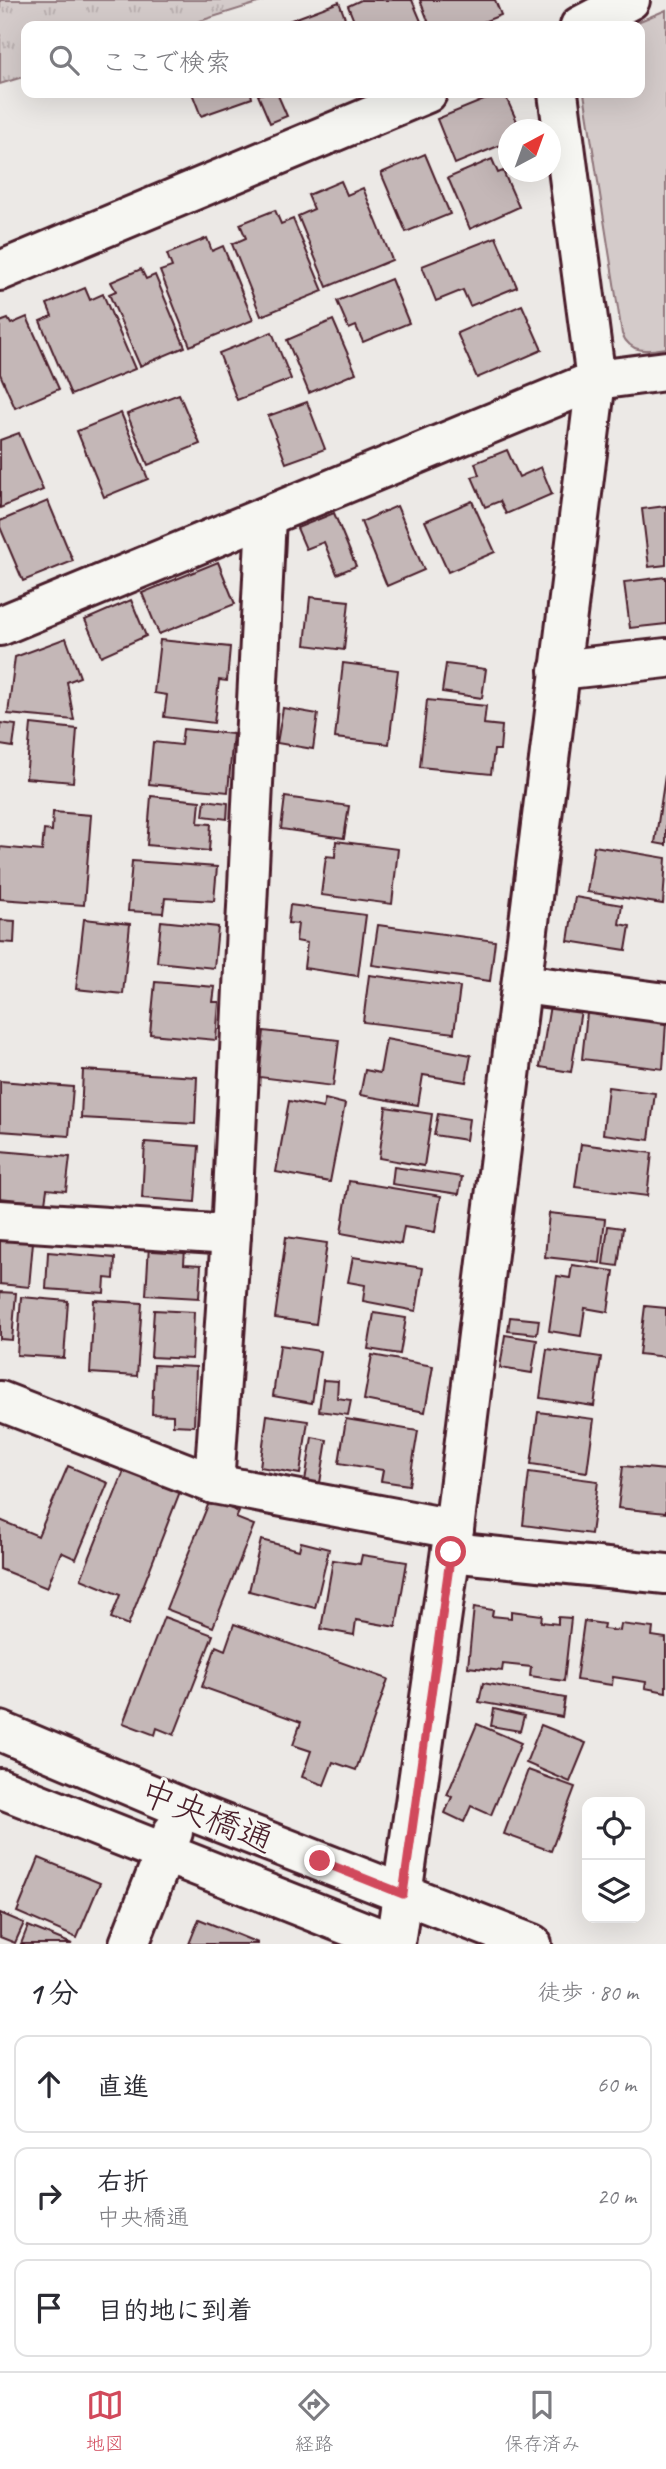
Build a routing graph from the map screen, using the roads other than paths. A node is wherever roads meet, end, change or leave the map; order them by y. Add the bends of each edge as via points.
1 (630, 0) edge
2 (590, 21) edge
3 (415, 98) edge
4 (559, 98) edge
5 (0, 271) edge
6 (666, 371) edge
7 (596, 380) junction
8 (265, 517) junction
9 (0, 626) edge
10 (666, 658) edge
11 (559, 670) junction
12 (522, 984) junction
13 (666, 1003) edge
14 (0, 1220) edge
15 (231, 1235) junction
16 (0, 1401) edge
17 (214, 1484) junction
18 (452, 1541) junction
19 (666, 1574) edge
20 (0, 1731) edge
21 (0, 1788) edge
22 (183, 1808) junction
23 (164, 1854) junction
24 (403, 1894) junction
25 (128, 1944) edge
26 (395, 1944) edge
27 (532, 1944) edge

1 - 2 street
3 - 5 street
4 - 7 street
6 - 7 street
7 - 8 street
7 - 11 street
8 - 9 street
8 - 15 street
10 - 11 street
11 - 12 street
12 - 13 street
12 - 18 street
14 - 15 street
15 - 17 street
16 - 17 street
17 - 18 street
18 - 19 street
18 - 24 street
20 - 22 street, 中央橋通
21 - 23 street, 中央橋通
22 - 23 street
22 - 24 street, 中央橋通
23 - 25 street
23 - 26 street, 中央橋通
24 - 26 street
24 - 27 street, 中央橋通

